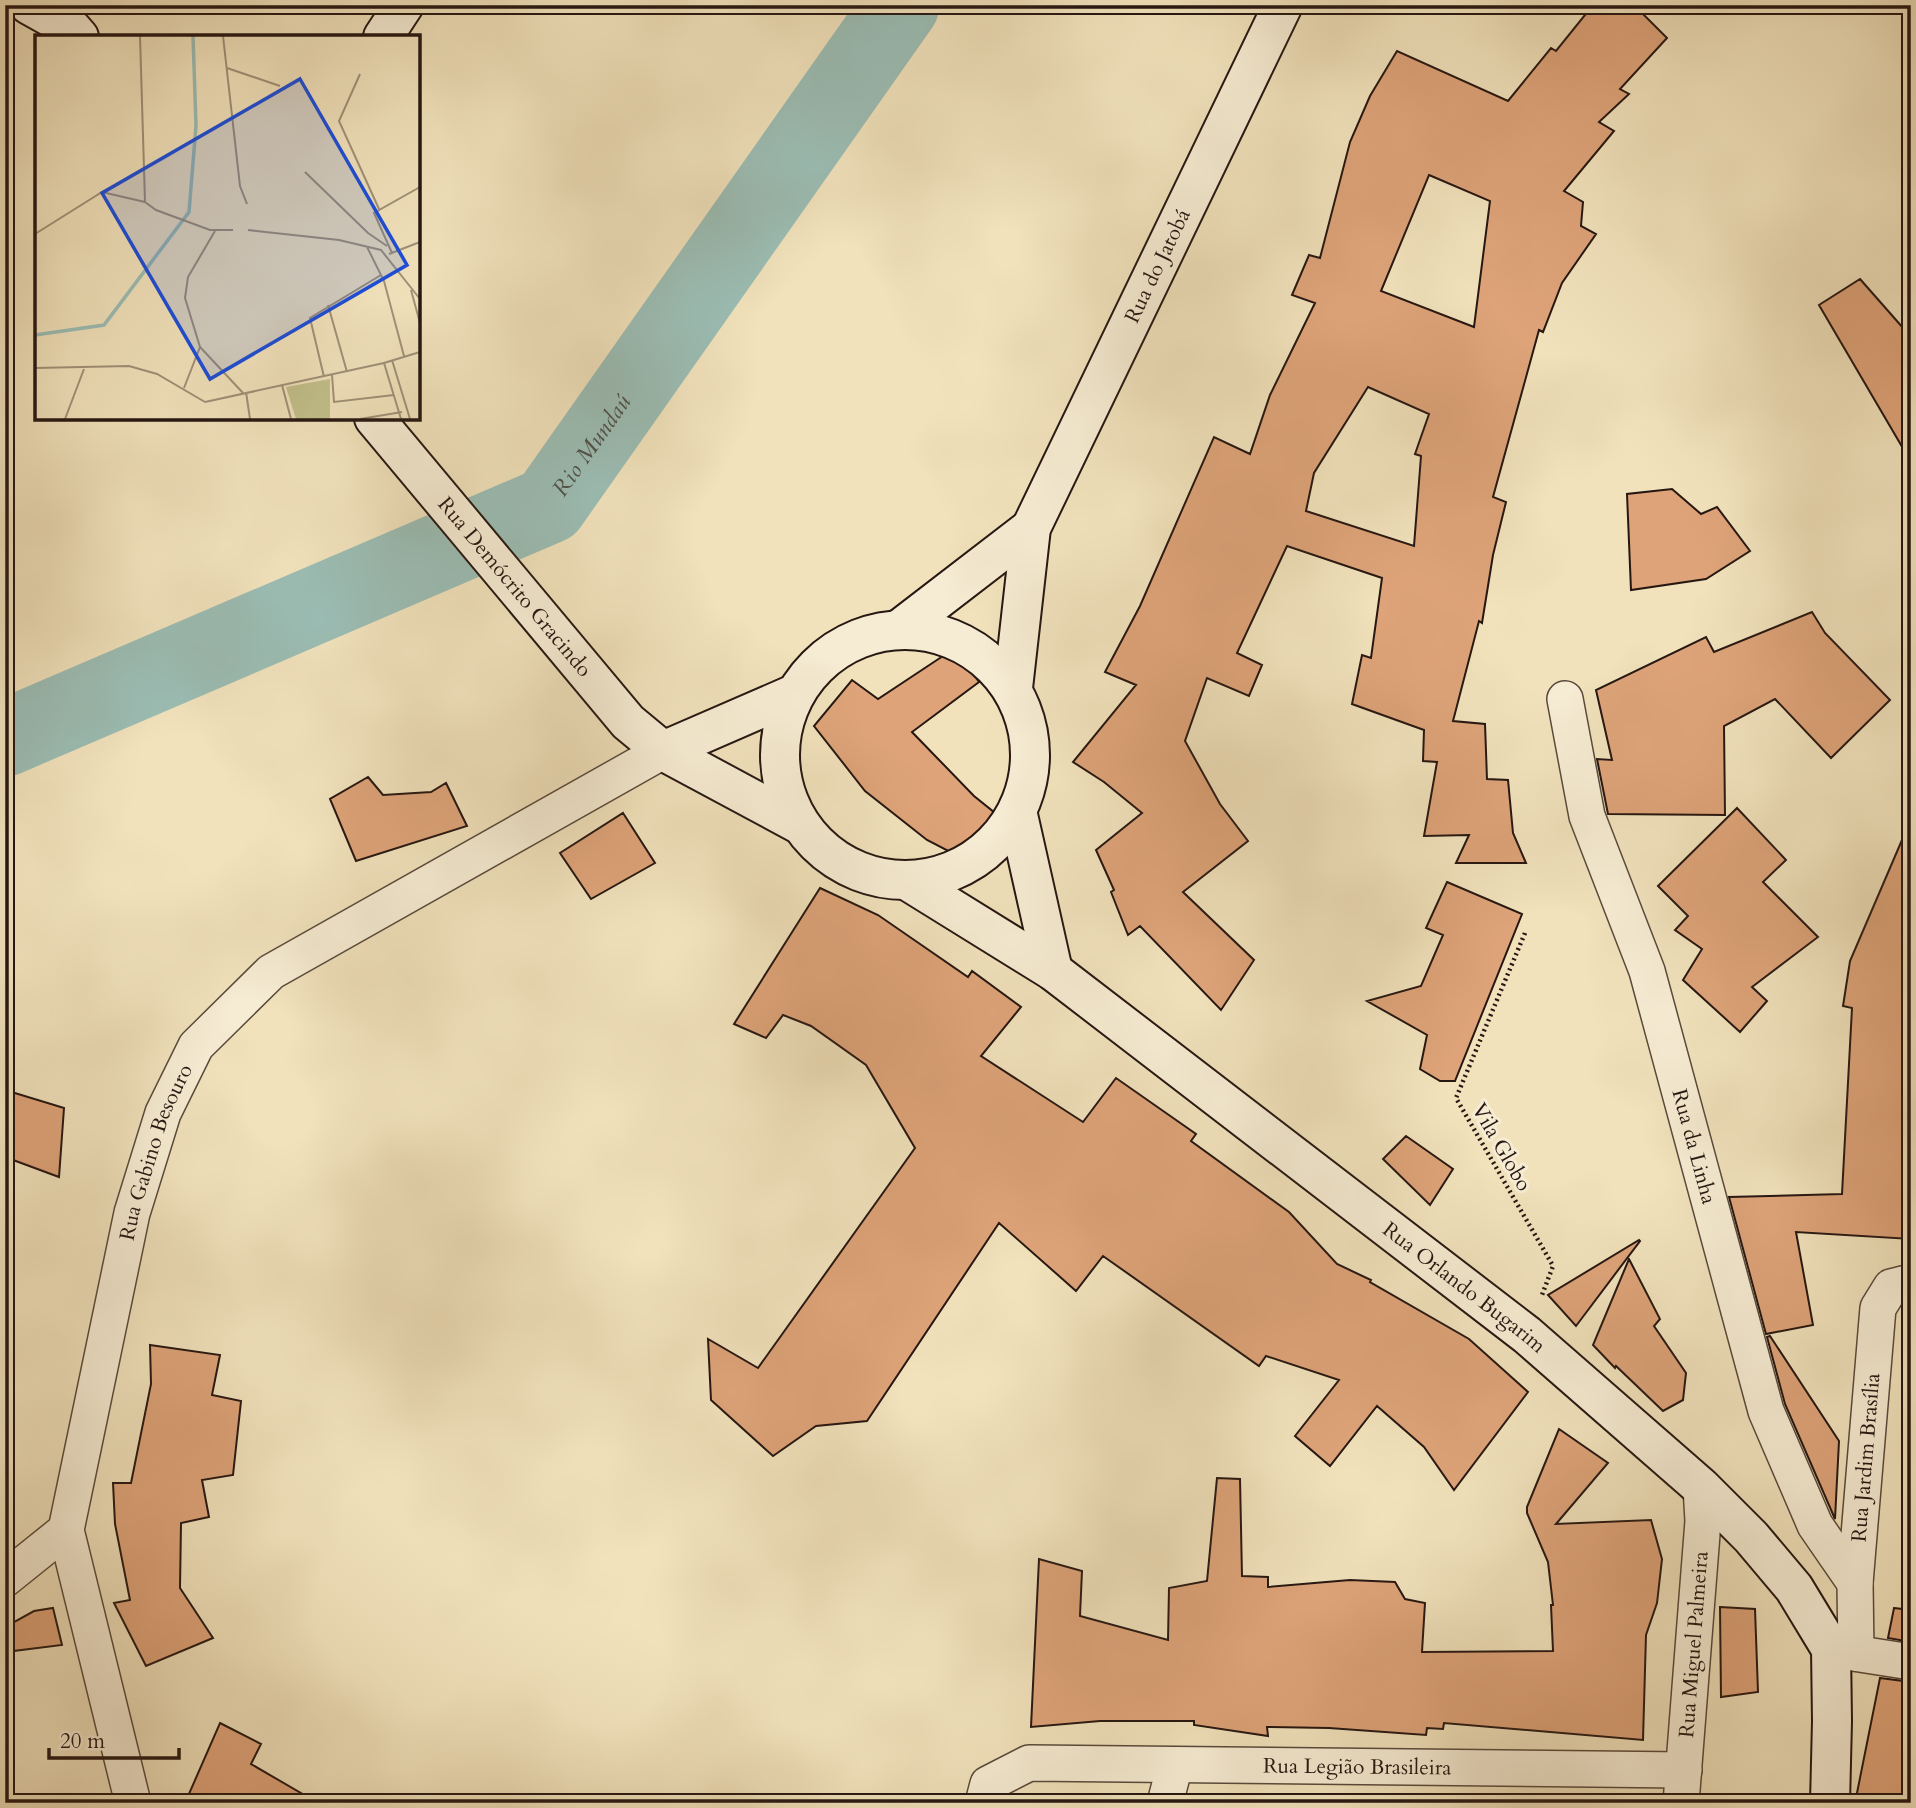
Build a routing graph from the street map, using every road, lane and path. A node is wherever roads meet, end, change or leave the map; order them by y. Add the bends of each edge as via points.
1 (29, 5) edge
2 (404, 5) edge
3 (1283, 5) edge
4 (77, 35) edge
5 (384, 35) edge
6 (375, 420) edge
7 (1031, 528) junction
8 (901, 628) junction
9 (1013, 688) junction
10 (792, 695) junction
11 (1565, 699) dead end
12 (663, 751) junction
13 (1018, 815) junction
14 (797, 823) junction
15 (911, 883) junction
16 (1525, 933) dead end
17 (1053, 971) junction
18 (1911, 1282) edge
19 (1527, 1335) junction
20 (1701, 1487) junction
21 (66, 1530) junction
22 (5, 1578) edge
23 (1855, 1583) junction
24 (1843, 1651) junction
25 (1911, 1662) edge
26 (1175, 1765) junction
27 (1683, 1786) edge
28 (133, 1803) edge
29 (983, 1803) edge
30 (1166, 1803) edge
31 (1830, 1803) edge

1 - 4 main road
2 - 5 main road
3 - 7 main road, Rua do Jatobá
6 - 12 main road, Rua Demócrito Gracindo via 628,722
7 - 8 main road, Rua do Jatobá
7 - 9 main road, Rua do Jatobá
8 - 9 main road via 964,643
8 - 10 main road via 837,648
9 - 13 main road via 1033,751
10 - 12 main road
10 - 14 main road via 778,760
11 - 23 street, Rua da Linha via 1587,816 1647,971 1766,1411 1815,1525
12 - 14 main road, Rua Demócrito Gracindo
12 - 21 street, Rua Gabino Besouro via 271,972 197,1046 163,1113 132,1213
13 - 15 main road via 973,863
13 - 17 main road
14 - 15 main road, Rua Demócrito Gracindo via 846,868
15 - 17 main road, Rua Orlando Bugarim
16 - 19 path, Vila Globo via 1456,1098 1553,1266
17 - 19 main road, Rua Orlando Bugarim
18 - 23 street, Rua Jardim Brasília via 1891,1287 1878,1308
19 - 20 main road, Rua Orlando Bugarim
20 - 24 main road, Rua Orlando Bugarim via 1751,1537
20 - 27 street, Rua Miguel Palmeira via 1703,1521
21 - 22 street
21 - 28 street, Rua Gabino Besouro
23 - 24 street, Rua Jardim Brasília
24 - 25 street
24 - 31 main road via 1832,1721
26 - 27 street, Rua Legião Brasileira
26 - 29 street, Rua Legião Brasileira via 1029,1763 988,1784
26 - 30 street

